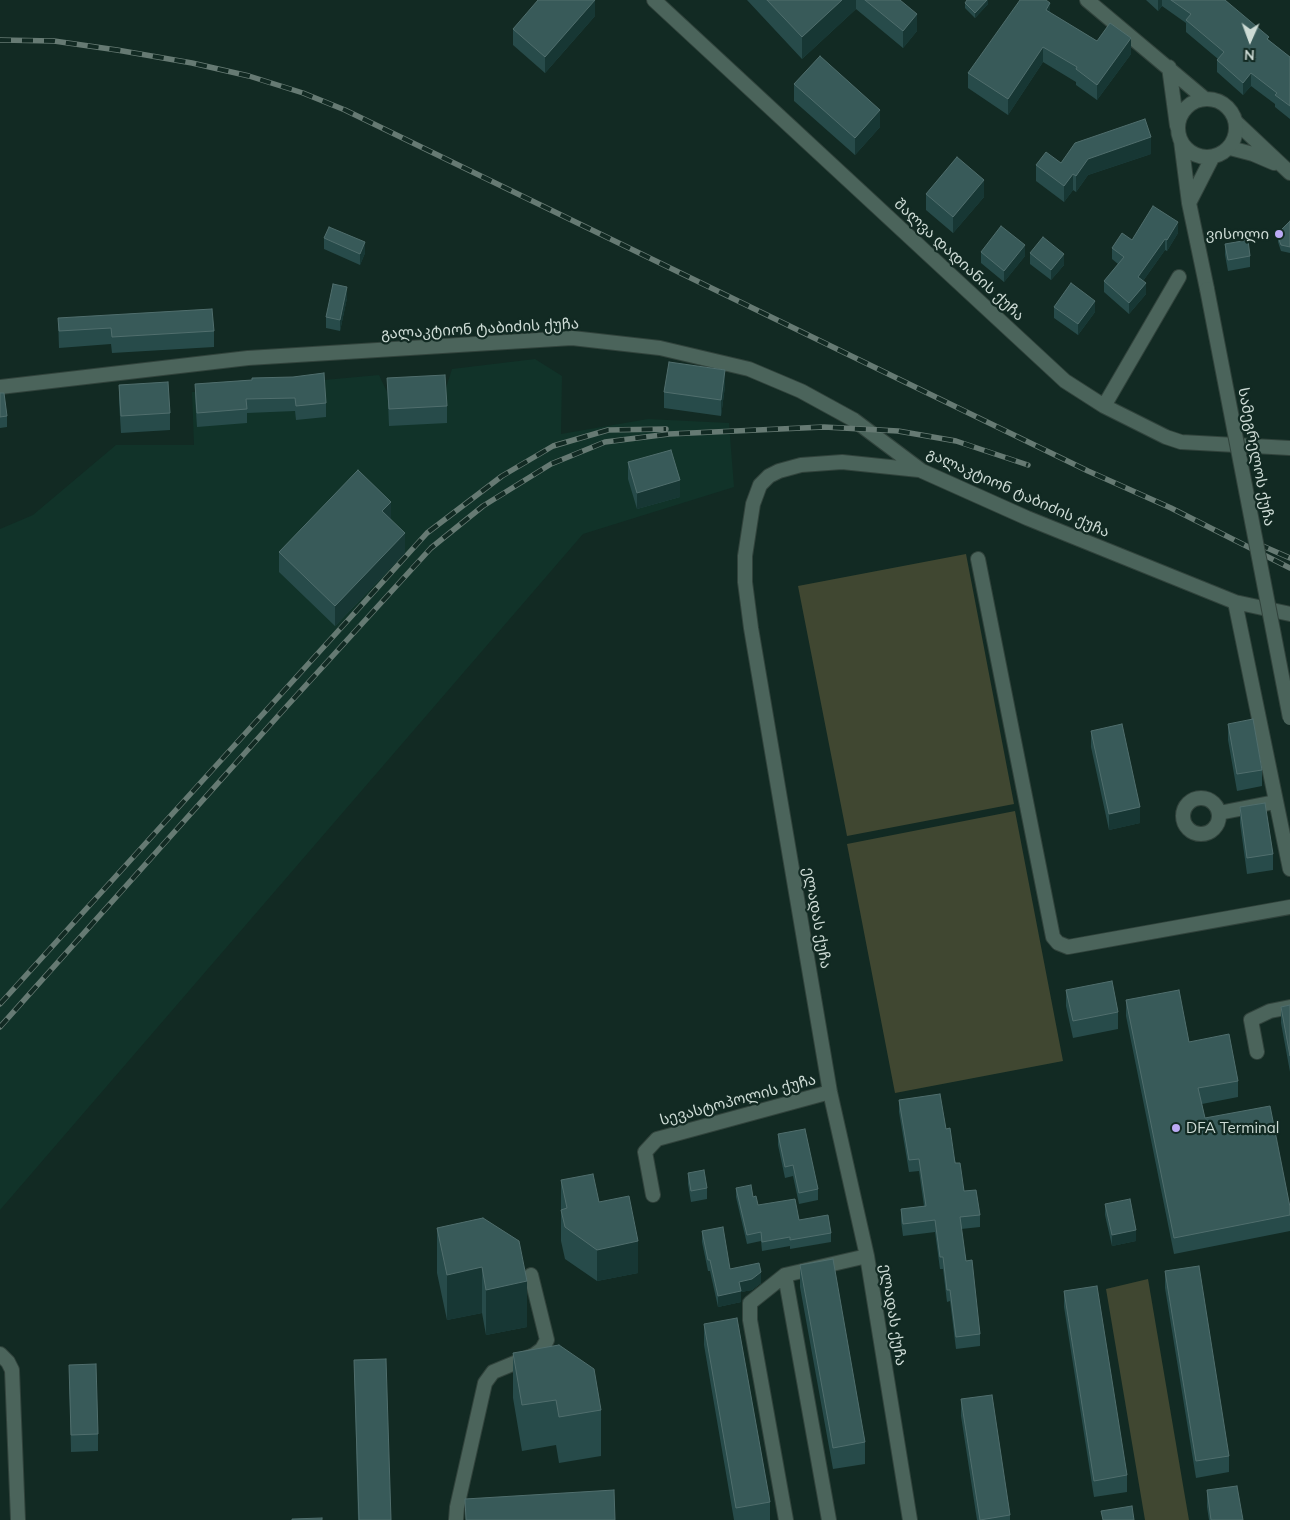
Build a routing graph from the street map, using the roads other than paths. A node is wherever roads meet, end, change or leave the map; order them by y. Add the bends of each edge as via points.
1 (654, 0) edge
2 (1087, 0) edge
3 (1169, 68) junction
4 (1205, 99) junction
5 (1236, 122) junction
6 (1179, 137) junction
7 (1230, 148) junction
8 (1212, 158) junction
9 (1286, 170) edge
10 (1189, 203) junction
11 (1179, 277) dead end
12 (0, 387) edge
13 (1104, 406) junction
14 (1290, 448) edge
15 (922, 471) junction
16 (978, 559) dead end
17 (1235, 602) junction
18 (1290, 614) edge
19 (1290, 718) edge
20 (1275, 802) junction
21 (1219, 813) dead end
22 (1290, 869) edge
23 (1290, 907) edge
24 (1290, 1007) edge
25 (1257, 1052) dead end
26 (830, 1092) junction
27 (653, 1195) dead end
28 (867, 1256) junction
29 (530, 1275) dead end
30 (785, 1275) junction
31 (0, 1354) edge
32 (18, 1520) edge
33 (456, 1520) edge
34 (786, 1520) edge
35 (829, 1520) edge
36 (910, 1520) edge

1 - 13 street, შალვა დადიანის ქუჩა via 1065,381
2 - 3 street
3 - 4 street
3 - 6 street, სამეგრელოს ქუჩა
4 - 5 street via 1225,105
4 - 6 street via 1184,110 1179,120
5 - 7 street via 1235,140
5 - 9 street
6 - 8 street via 1194,155
6 - 10 street, სამეგრელოს ქუჩა
7 - 8 street
7 - 9 street via 1253,154
8 - 10 street
10 - 19 street, სამეგრელოს ქუჩა, bridge
11 - 13 street
12 - 15 street, გალაკტიონ ტაბიძის ქუჩა via 248,358 572,338 660,348 748,369 801,391 854,420
13 - 14 street, შალვა დადიანის ქუჩა via 1181,442
15 - 17 street, გალაკტიონ ტაბიძის ქუჩა via 1027,518
15 - 26 street, ელადას ქუჩა via 842,462 801,465 779,471 760,485 748,528 745,582 748,606
16 - 23 street via 1053,937 1058,943 1068,947
17 - 18 street, გალაკტიონ ტაბიძის ქუჩა
17 - 20 street
20 - 21 street
20 - 22 street
24 - 25 street via 1270,1011 1251,1020
26 - 27 street, სევასტოპოლის ქუჩა via 657,1139 645,1152
26 - 28 street, ელადას ქუჩა
28 - 30 street
28 - 36 street, ელადას ქუჩა
29 - 33 street via 546,1340 534,1355 494,1372 485,1384
30 - 34 street via 750,1303 750,1320
30 - 35 street
31 - 32 street via 12,1370

